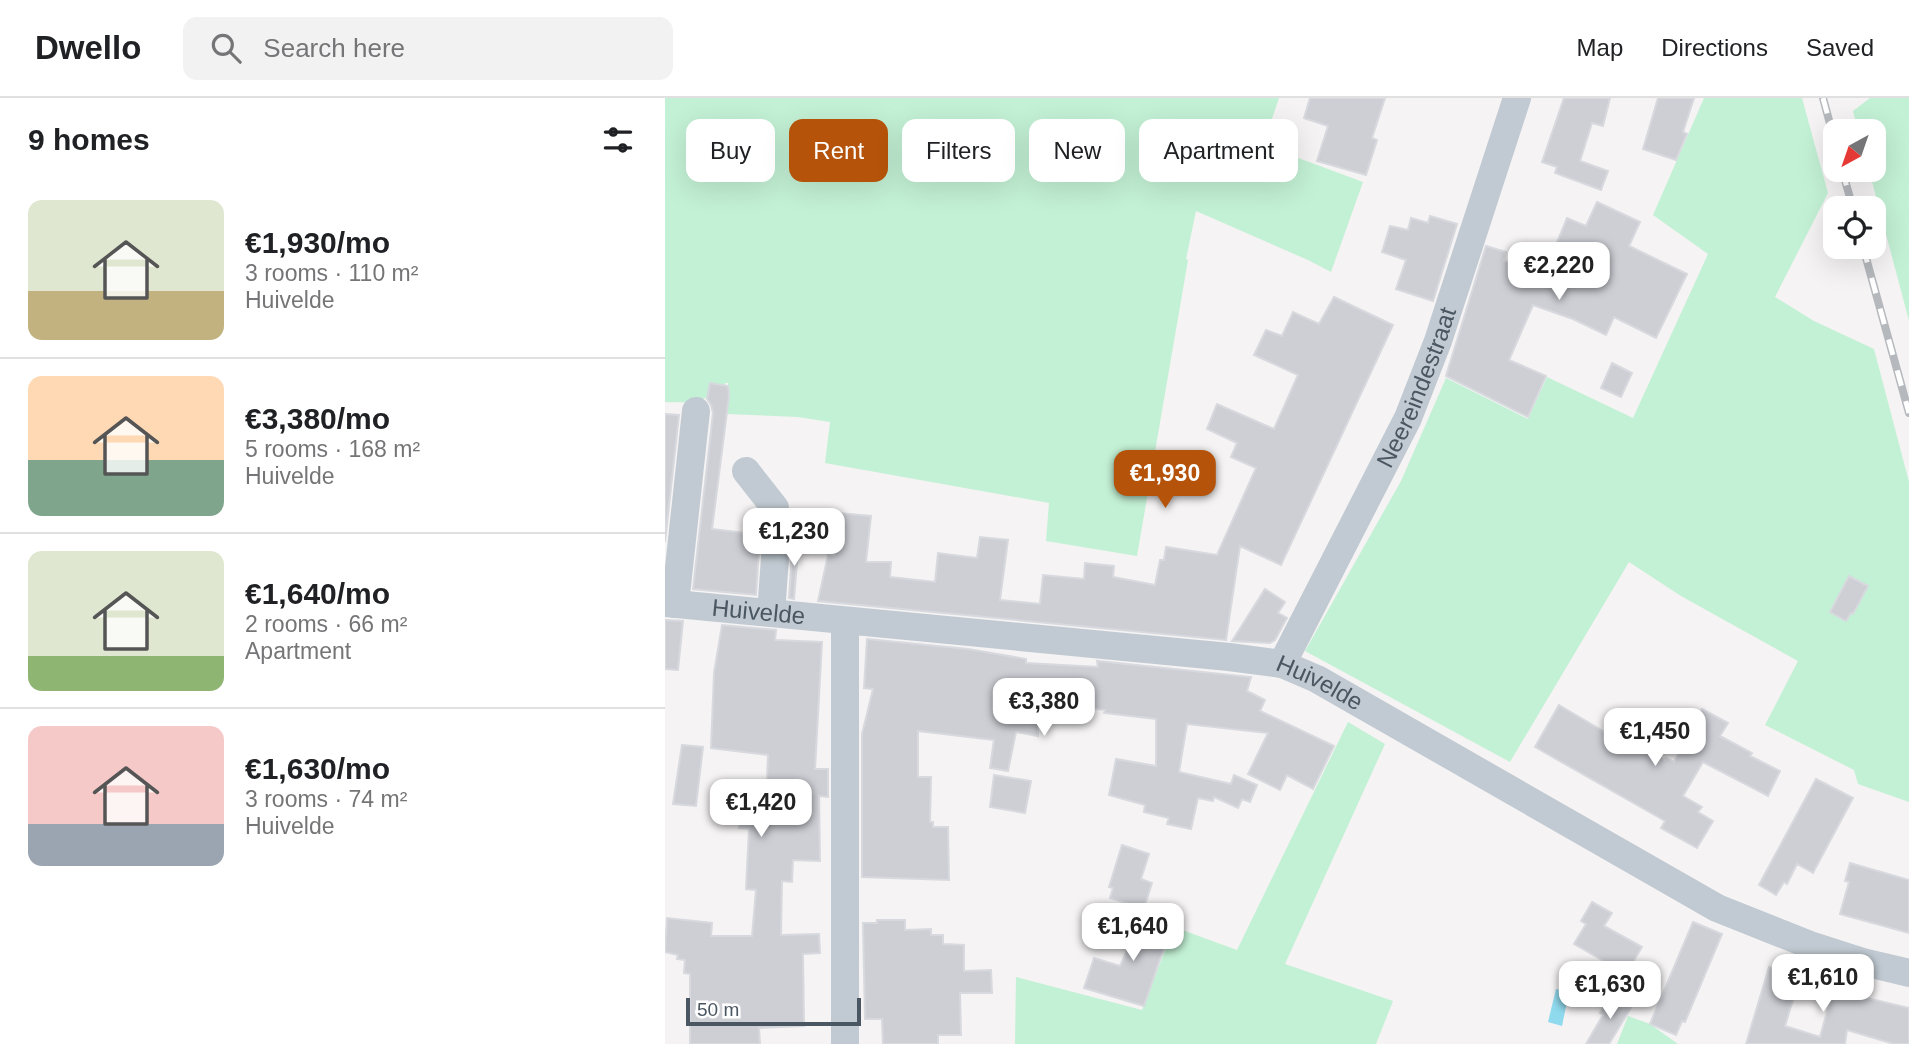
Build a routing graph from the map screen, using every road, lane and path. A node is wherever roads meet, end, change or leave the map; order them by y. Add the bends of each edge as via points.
1 (1517, 98) edge
2 (696, 411) dead end
3 (746, 471) dead end
4 (670, 604) edge
5 (771, 613) junction
6 (845, 621) junction
7 (1282, 664) junction
8 (1909, 973) edge
9 (845, 1044) edge

1 - 7 street, Neereindestraat via 1408,418
2 - 4 street
3 - 5 street via 775,508
4 - 5 street, Huivelde
5 - 6 street, Huivelde
6 - 7 street, Huivelde
6 - 9 street
7 - 8 street, Huivelde via 1317,679 1717,908 1810,945

